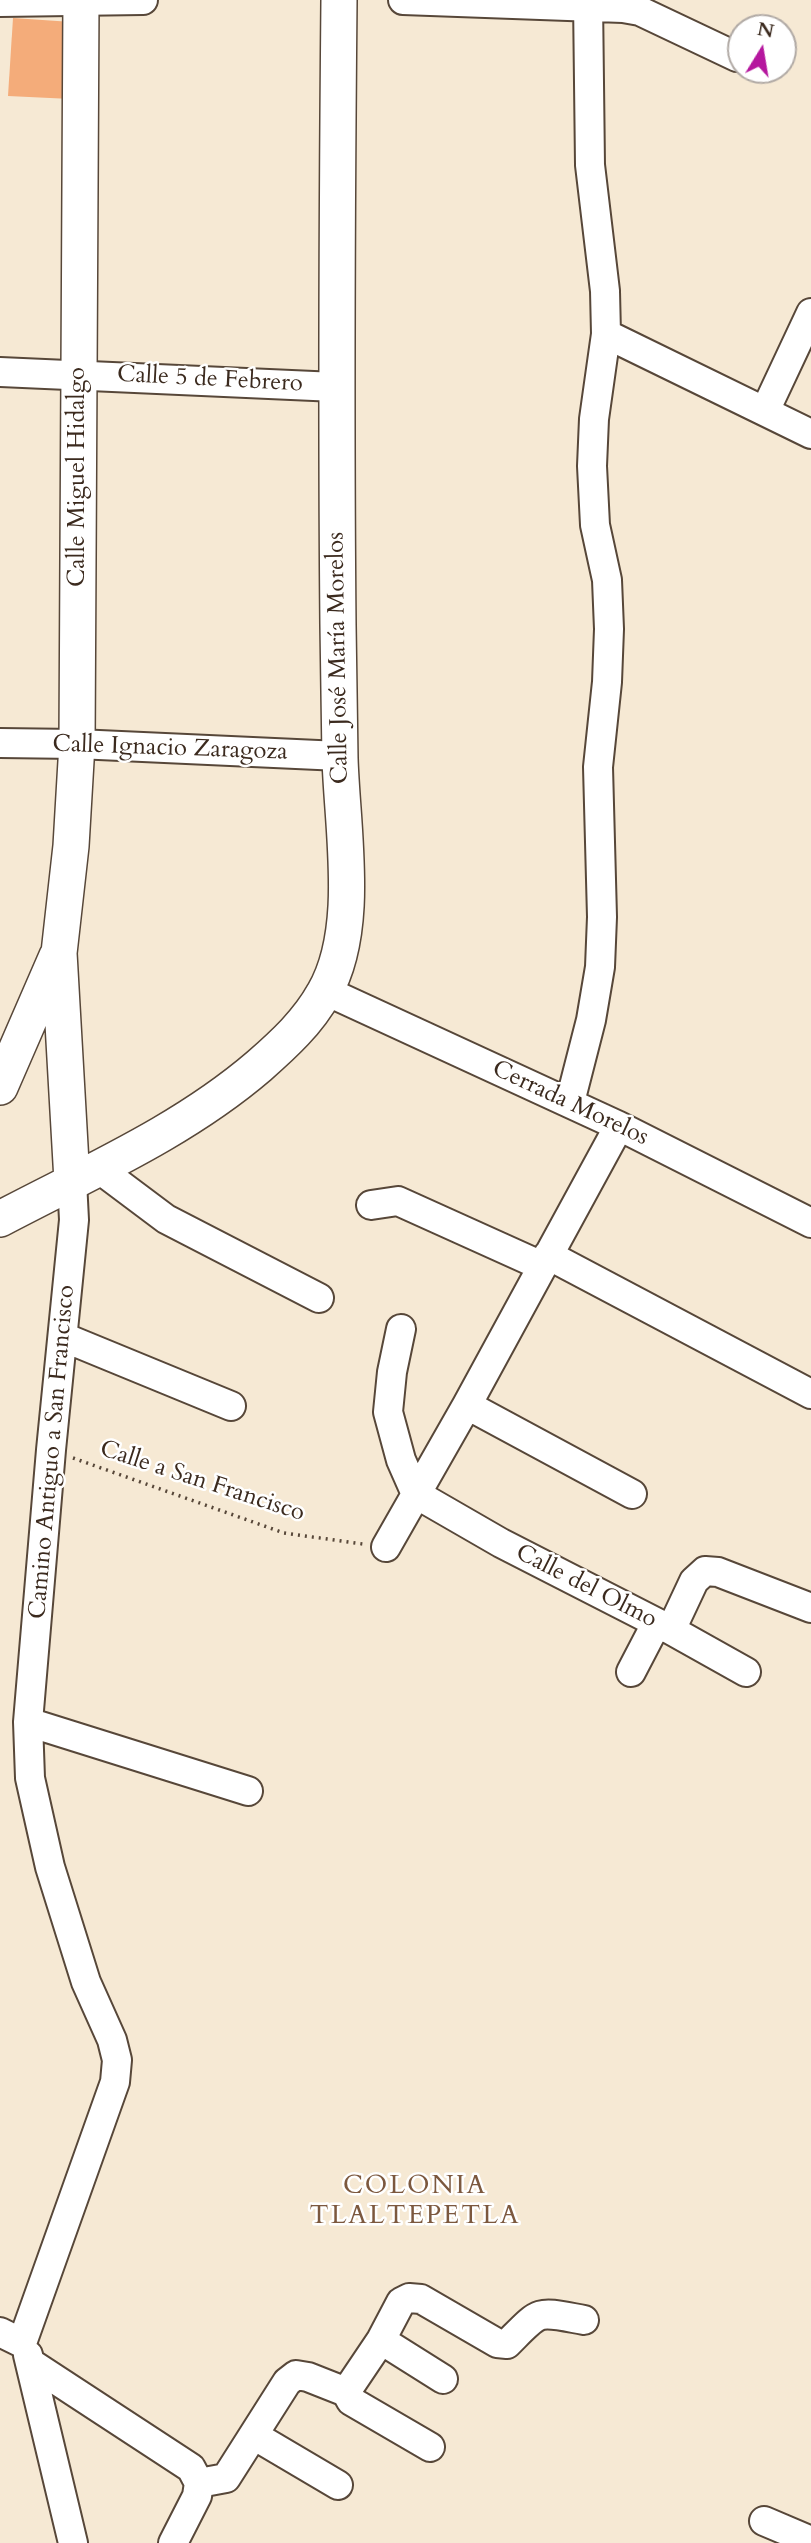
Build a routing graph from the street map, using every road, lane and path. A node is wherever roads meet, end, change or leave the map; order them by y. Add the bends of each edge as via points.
1 (81, 0) edge
2 (143, 0) edge
3 (339, 0) edge
4 (403, 0) edge
5 (0, 2) edge
6 (589, 4) edge
7 (727, 52) edge
8 (811, 313) edge
9 (606, 334) junction
10 (0, 372) edge
11 (79, 374) junction
12 (336, 387) junction
13 (765, 411) junction
14 (811, 435) edge
15 (0, 743) edge
16 (77, 744) junction
17 (340, 756) junction
18 (59, 953) junction
19 (326, 991) junction
20 (0, 1087) edge
21 (570, 1102) junction
22 (619, 1126) junction
23 (85, 1174) junction
24 (371, 1205) dead end
25 (0, 1219) edge
26 (811, 1223) edge
27 (545, 1261) junction
28 (319, 1298) dead end
29 (401, 1329) dead end
30 (63, 1337) junction
31 (811, 1394) edge
32 (467, 1405) junction
33 (231, 1406) dead end
34 (51, 1450) junction
35 (416, 1494) junction
36 (632, 1494) dead end
37 (386, 1547) joint
38 (811, 1608) edge
39 (663, 1627) junction
40 (631, 1672) dead end
41 (746, 1672) dead end
42 (28, 1722) junction
43 (247, 1791) dead end
44 (584, 2320) dead end
45 (381, 2340) junction
46 (18, 2347) edge
47 (443, 2379) dead end
48 (346, 2392) junction
49 (255, 2436) junction
50 (430, 2447) dead end
51 (199, 2483) junction
52 (338, 2485) dead end
53 (764, 2521) dead end
54 (811, 2541) edge
55 (73, 2543) edge
56 (173, 2543) edge

1 - 2 street
1 - 5 street
1 - 11 main road, Calle Miguel Hidalgo
3 - 12 main road, Calle José María Morelos
4 - 6 street
6 - 7 street via 640,12
6 - 9 street via 590,164
8 - 13 street
9 - 13 street
9 - 21 street via 592,466 609,629 598,767 602,930 591,1020
10 - 11 street, Calle 5 de Febrero
11 - 12 street, Calle 5 de Febrero
11 - 16 main road, Calle Miguel Hidalgo
12 - 17 main road, Calle José María Morelos
13 - 14 street
15 - 16 street, Calle Ignacio Zaragoza
16 - 17 street, Calle Ignacio Zaragoza
16 - 18 main road, Calle Miguel Hidalgo
17 - 19 main road, Calle José María Morelos via 346,921 340,957
18 - 20 main road, Calle Miguel Hidalgo
18 - 23 main road, Calle Miguel Hidalgo
19 - 21 street, Cerrada Morelos
19 - 23 main road, Calle José María Morelos via 305,1022 237,1085 170,1130
21 - 22 street, Cerrada Morelos
22 - 26 street, Cerrada Morelos
22 - 27 street
23 - 25 main road, Calle José María Morelos
23 - 28 street
23 - 30 street, Camino Antiguo a San Francisco via 74,1220
24 - 27 street via 398,1201
27 - 31 street
27 - 32 street
29 - 35 street via 388,1412
30 - 33 street
30 - 34 street, Camino Antiguo a San Francisco
32 - 35 street
32 - 36 street
34 - 37 path, Calle a San Francisco via 284,1533
34 - 42 street, Camino Antiguo a San Francisco
35 - 37 street
35 - 39 street, Calle del Olmo
38 - 39 street, Calle del Olmo via 705,1571
39 - 40 street
39 - 41 street
42 - 43 street
42 - 46 street, Camino Antiguo a San Francisco via 30,1778 50,1867 86,1982 117,2060 115,2082
44 - 45 street via 543,2312 507,2344 497,2343 421,2299 409,2298 401,2302
45 - 47 street
45 - 48 street
46 - 51 street via 191,2468
46 - 55 street
48 - 49 street via 296,2375 287,2382
48 - 50 street via 351,2401
49 - 51 street via 226,2478
49 - 52 street
51 - 56 street
53 - 54 street

